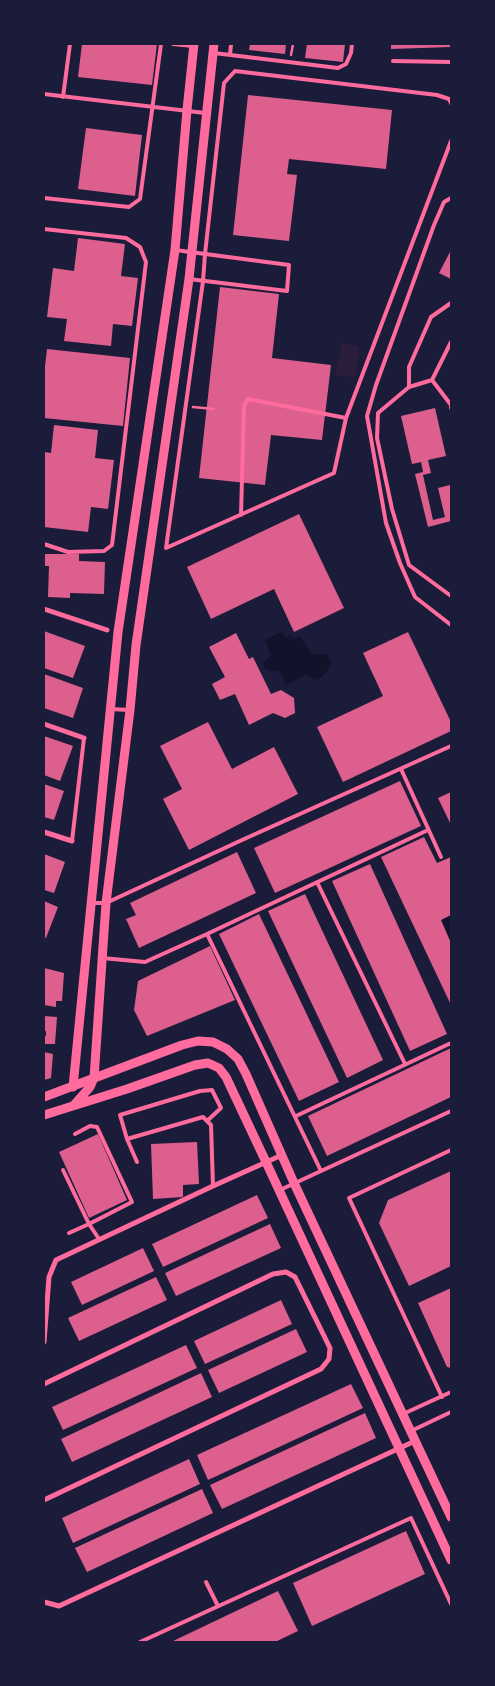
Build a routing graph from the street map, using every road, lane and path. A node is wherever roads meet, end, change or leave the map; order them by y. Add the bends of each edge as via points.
1 (70, 44) edge
2 (161, 44) edge
3 (173, 44) edge
4 (231, 44) edge
5 (352, 44) edge
6 (194, 45) edge
7 (213, 48) edge
8 (230, 55) junction
9 (393, 61) dead end
10 (451, 62) edge
11 (44, 94) edge
12 (63, 97) junction
13 (451, 103) edge
14 (152, 108) junction
15 (187, 110) junction
16 (206, 113) junction
17 (451, 141) edge
18 (44, 198) edge
19 (451, 198) edge
20 (44, 229) edge
21 (175, 250) junction
22 (191, 252) junction
23 (205, 254) junction
24 (189, 279) junction
25 (203, 281) junction
26 (451, 303) edge
27 (451, 342) edge
28 (432, 380) junction
29 (409, 387) junction
30 (451, 408) edge
31 (346, 418) junction
32 (241, 515) junction
33 (44, 544) edge
34 (451, 596) edge
35 (44, 609) edge
36 (451, 625) edge
37 (107, 630) dead end
38 (110, 709) junction
39 (130, 710) junction
40 (44, 724) edge
41 (84, 738) joint
42 (451, 746) edge
43 (401, 769) junction
44 (428, 830) junction
45 (44, 832) edge
46 (72, 841) joint
47 (441, 857) dead end
48 (317, 882) junction
49 (106, 903) junction
50 (91, 904) junction
51 (207, 934) junction
52 (102, 958) junction
53 (451, 1043) edge
54 (405, 1064) junction
55 (94, 1078) junction
56 (73, 1087) junction
57 (85, 1092) junction
58 (102, 1096) junction
59 (44, 1097) edge
60 (74, 1105) junction
61 (451, 1111) edge
62 (44, 1115) edge
63 (296, 1116) junction
64 (206, 1121) junction
65 (75, 1134) dead end
66 (127, 1139) junction
67 (451, 1150) edge
68 (282, 1155) junction
69 (137, 1162) dead end
70 (266, 1162) junction
71 (63, 1170) dead end
72 (321, 1171) junction
73 (294, 1183) junction
74 (213, 1186) junction
75 (279, 1190) junction
76 (89, 1224) junction
77 (69, 1233) dead end
78 (99, 1239) junction
79 (44, 1342) edge
80 (44, 1384) edge
81 (451, 1392) edge
82 (442, 1397) junction
83 (451, 1412) edge
84 (403, 1414) junction
85 (411, 1431) junction
86 (416, 1441) junction
87 (400, 1448) junction
88 (44, 1500) edge
89 (451, 1517) edge
90 (451, 1560) edge
91 (206, 1582) dead end
92 (44, 1602) edge
93 (451, 1604) edge
94 (218, 1606) junction
95 (140, 1642) edge

1 - 12 lane
2 - 14 lane
3 - 6 lane
4 - 8 lane
5 - 8 lane via 346,64 338,68
6 - 15 street
7 - 8 lane
7 - 16 street
9 - 10 lane
11 - 12 lane
12 - 14 lane
13 - 23 lane via 449,99 436,95 235,71 224,83
14 - 15 lane
14 - 18 lane via 140,199 129,207
15 - 16 lane
15 - 21 street
16 - 22 street
17 - 31 lane
19 - 36 lane via 444,202 434,225 367,416 386,523 400,563 415,597
20 - 33 lane via 126,238 140,247 146,262 112,545 104,551 68,552
21 - 22 lane
21 - 38 street via 118,632
22 - 23 lane
22 - 24 street
23 - 25 lane
23 - 25 lane via 289,265 287,291
24 - 25 lane
24 - 39 street via 136,645
25 - 32 lane via 166,548
26 - 29 lane via 432,317 409,367
27 - 28 lane
28 - 29 lane
28 - 30 lane
29 - 34 lane via 378,413 379,446 392,509 409,566
31 - 32 lane via 334,473
31 - 32 lane via 248,399 244,406
35 - 37 street
38 - 39 lane
38 - 50 street
39 - 49 street
40 - 41 street
41 - 46 lane
42 - 43 lane
43 - 44 lane
43 - 49 lane
44 - 47 lane
44 - 48 lane
45 - 46 street
48 - 51 lane
48 - 54 lane
49 - 50 lane
49 - 52 street
50 - 56 street
51 - 52 lane via 145,962
51 - 63 lane
52 - 55 street
53 - 54 lane
54 - 63 lane
55 - 56 street
55 - 57 street
55 - 68 street via 182,1045 213,1042 238,1059
56 - 57 street
56 - 59 street
57 - 58 street
57 - 60 street
58 - 60 street
58 - 70 street via 208,1063 219,1068 226,1077
60 - 62 street
61 - 72 lane
63 - 72 lane
64 - 66 lane via 203,1118
64 - 66 lane via 221,1108 212,1090 120,1115
64 - 74 lane via 211,1126
65 - 76 lane via 90,1126 97,1127 132,1202
66 - 69 lane
67 - 82 lane via 349,1198
68 - 70 street
68 - 73 street
70 - 74 street
70 - 75 street
71 - 76 lane
72 - 73 lane
73 - 75 lane
73 - 84 street
74 - 78 street
75 - 87 street
76 - 77 lane
76 - 78 lane
78 - 79 street via 56,1260 49,1277
80 - 88 street via 273,1274 286,1272 295,1277 330,1348 329,1359 320,1369
81 - 82 lane
82 - 84 lane
83 - 85 lane
84 - 85 street
85 - 86 street
86 - 87 street
86 - 89 street
87 - 90 street
87 - 92 street via 58,1606
91 - 94 lane
93 - 94 lane via 412,1518
94 - 95 lane

